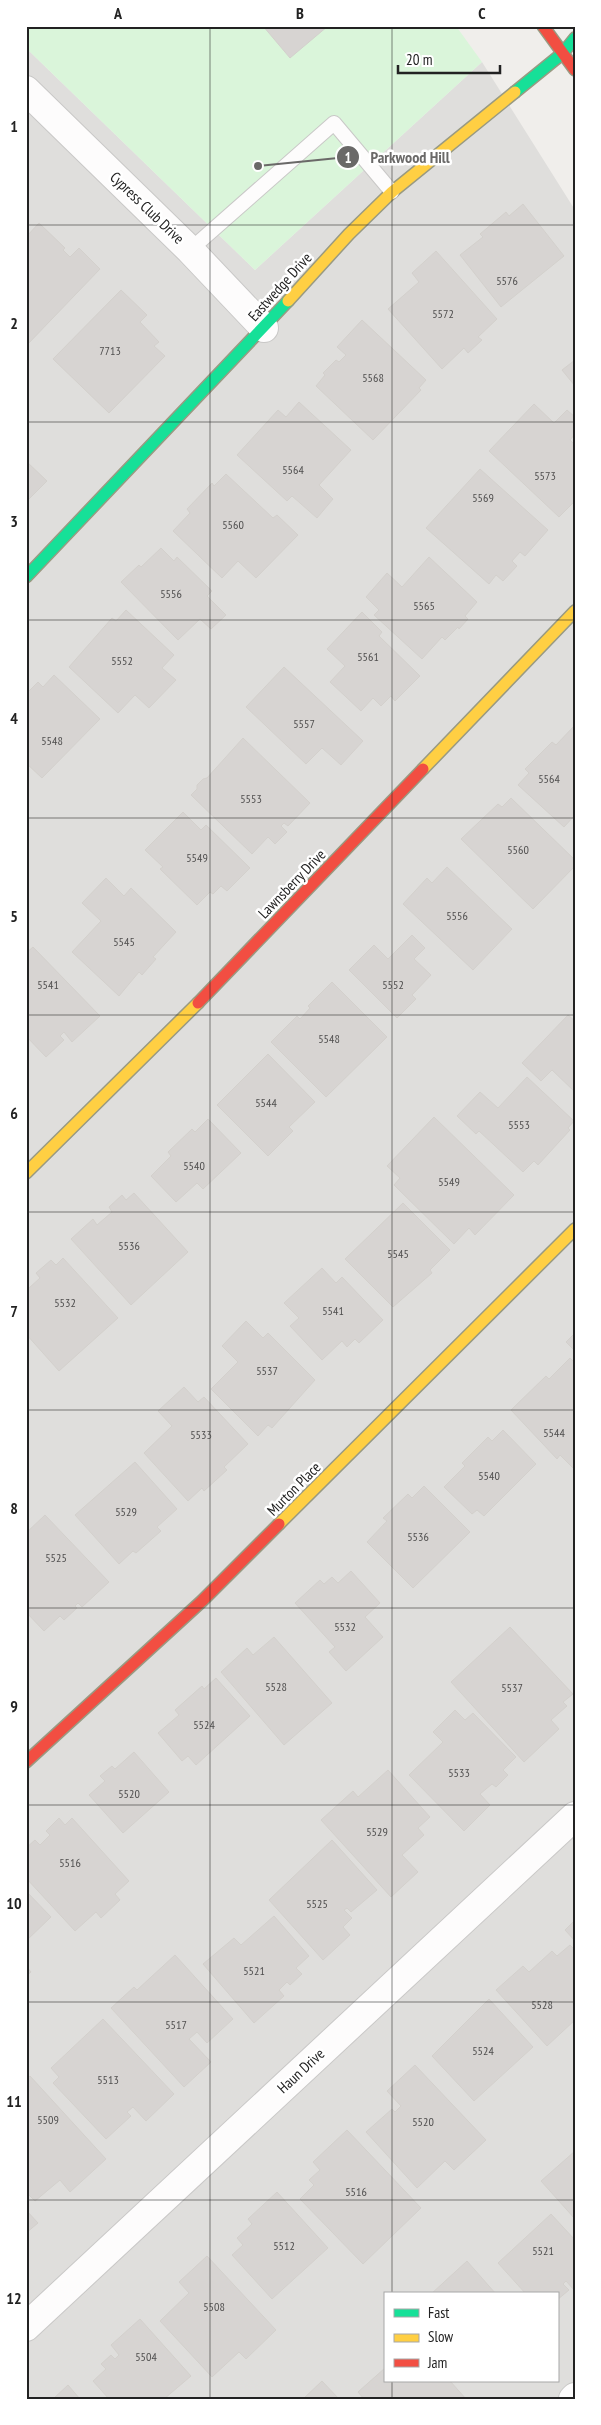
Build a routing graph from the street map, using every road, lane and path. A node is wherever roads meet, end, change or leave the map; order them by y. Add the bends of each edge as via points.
1 (543, 26) edge
2 (575, 38) edge
3 (563, 54) junction
4 (575, 70) edge
5 (26, 90) edge
6 (392, 192) junction
7 (190, 250) junction
8 (264, 328) junction
9 (26, 576) edge
10 (575, 611) edge
11 (26, 1173) edge
12 (575, 1229) edge
13 (26, 1762) edge
14 (575, 1816) edge
15 (26, 2327) edge

1 - 3 street
2 - 3 street, Eastwedge Drive
3 - 4 street
3 - 6 street, Eastwedge Drive
5 - 7 street, Cypress Club Drive
6 - 7 lane via 334,124
6 - 8 street, Eastwedge Drive via 349,234
7 - 8 street, Cypress Club Drive
8 - 9 street, Eastwedge Drive
10 - 11 street, Lawnsberry Drive via 158,1045
12 - 13 street, Murton Place via 202,1601
14 - 15 street, Haun Drive

